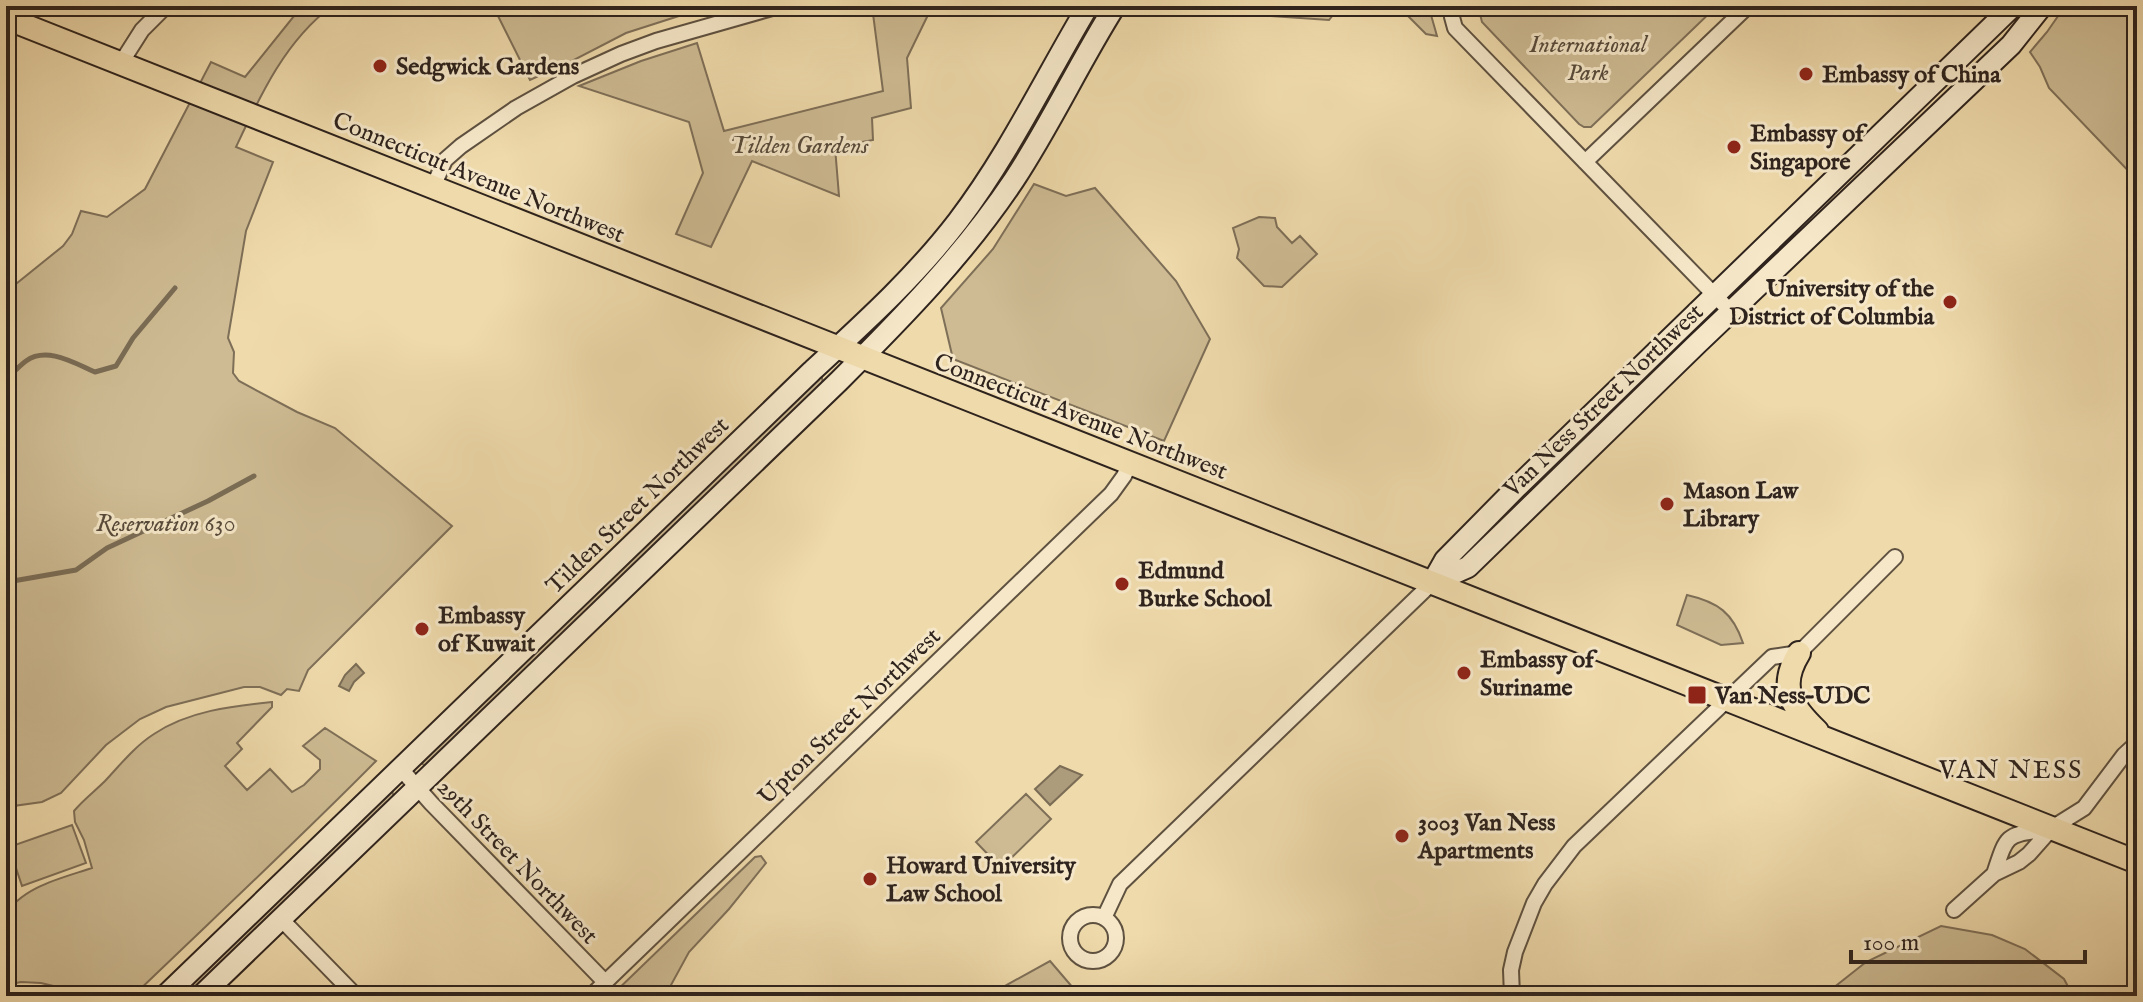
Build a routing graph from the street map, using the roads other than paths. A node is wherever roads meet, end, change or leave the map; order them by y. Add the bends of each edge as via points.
1 (166, 6) edge
2 (779, 6) edge
3 (1088, 6) edge
4 (1115, 6) edge
5 (1452, 6) edge
6 (1748, 6) edge
7 (2013, 6) edge
8 (2042, 6) edge
9 (6, 18) edge
10 (121, 63) junction
11 (1585, 162) junction
12 (995, 168) junction
13 (1014, 180) junction
14 (433, 187) junction
15 (1715, 296) junction
16 (1731, 312) junction
17 (837, 348) junction
18 (862, 358) junction
19 (1130, 463) junction
20 (1895, 557) dead end
21 (1432, 583) junction
22 (1799, 653) junction
23 (1726, 699) junction
24 (1824, 738) junction
25 (2137, 743) edge
26 (401, 769) junction
27 (417, 788) junction
28 (2052, 828) junction
29 (2137, 862) edge
30 (1994, 874) junction
31 (1954, 910) dead end
32 (1104, 918) dead end
33 (281, 919) junction
34 (605, 982) junction
35 (165, 996) edge
36 (201, 996) edge
37 (356, 996) edge
38 (591, 996) edge
39 (1512, 996) edge

1 - 10 street
2 - 14 street via 656,41 573,76 467,140 445,160
3 - 12 street, Tilden Street Northwest
4 - 13 street
5 - 11 street via 1455,28
6 - 11 street
7 - 15 street, Van Ness Street Northwest
8 - 16 street, Van Ness Street Northwest via 2011,45
9 - 10 main road, Connecticut Avenue Northwest
10 - 14 main road, Connecticut Avenue Northwest
11 - 15 street
12 - 13 street
12 - 17 street, Tilden Street Northwest via 923,264
13 - 18 street via 942,275
14 - 17 main road, Connecticut Avenue Northwest
15 - 16 street
15 - 21 street, Van Ness Street Northwest via 1455,549
16 - 21 street, Van Ness Street Northwest via 1468,567
17 - 18 main road, Connecticut Avenue Northwest
17 - 26 street, Tilden Street Northwest
18 - 19 main road, Connecticut Avenue Northwest
18 - 27 street
19 - 21 main road, Connecticut Avenue Northwest
19 - 34 street, Upton Street Northwest via 1111,494
20 - 22 street
21 - 23 main road, Connecticut Avenue Northwest
21 - 32 street, Van Ness Street Northwest via 1120,884
22 - 23 street via 1772,657
22 - 24 main road via 1788,673 1790,696
23 - 24 main road, Connecticut Avenue Northwest
23 - 39 street via 1574,846 1545,884 1515,952
24 - 28 main road, Connecticut Avenue Northwest
25 - 28 street via 2084,808
26 - 27 street, 29th Street Northwest
26 - 35 street, Tilden Street Northwest
27 - 33 street
27 - 34 street, 29th Street Northwest
28 - 29 main road, Connecticut Avenue Northwest
28 - 30 street via 2019,862
28 - 30 street via 2014,834 2004,844
30 - 31 street
33 - 36 street
33 - 37 street
34 - 38 street, Upton Street Northwest

